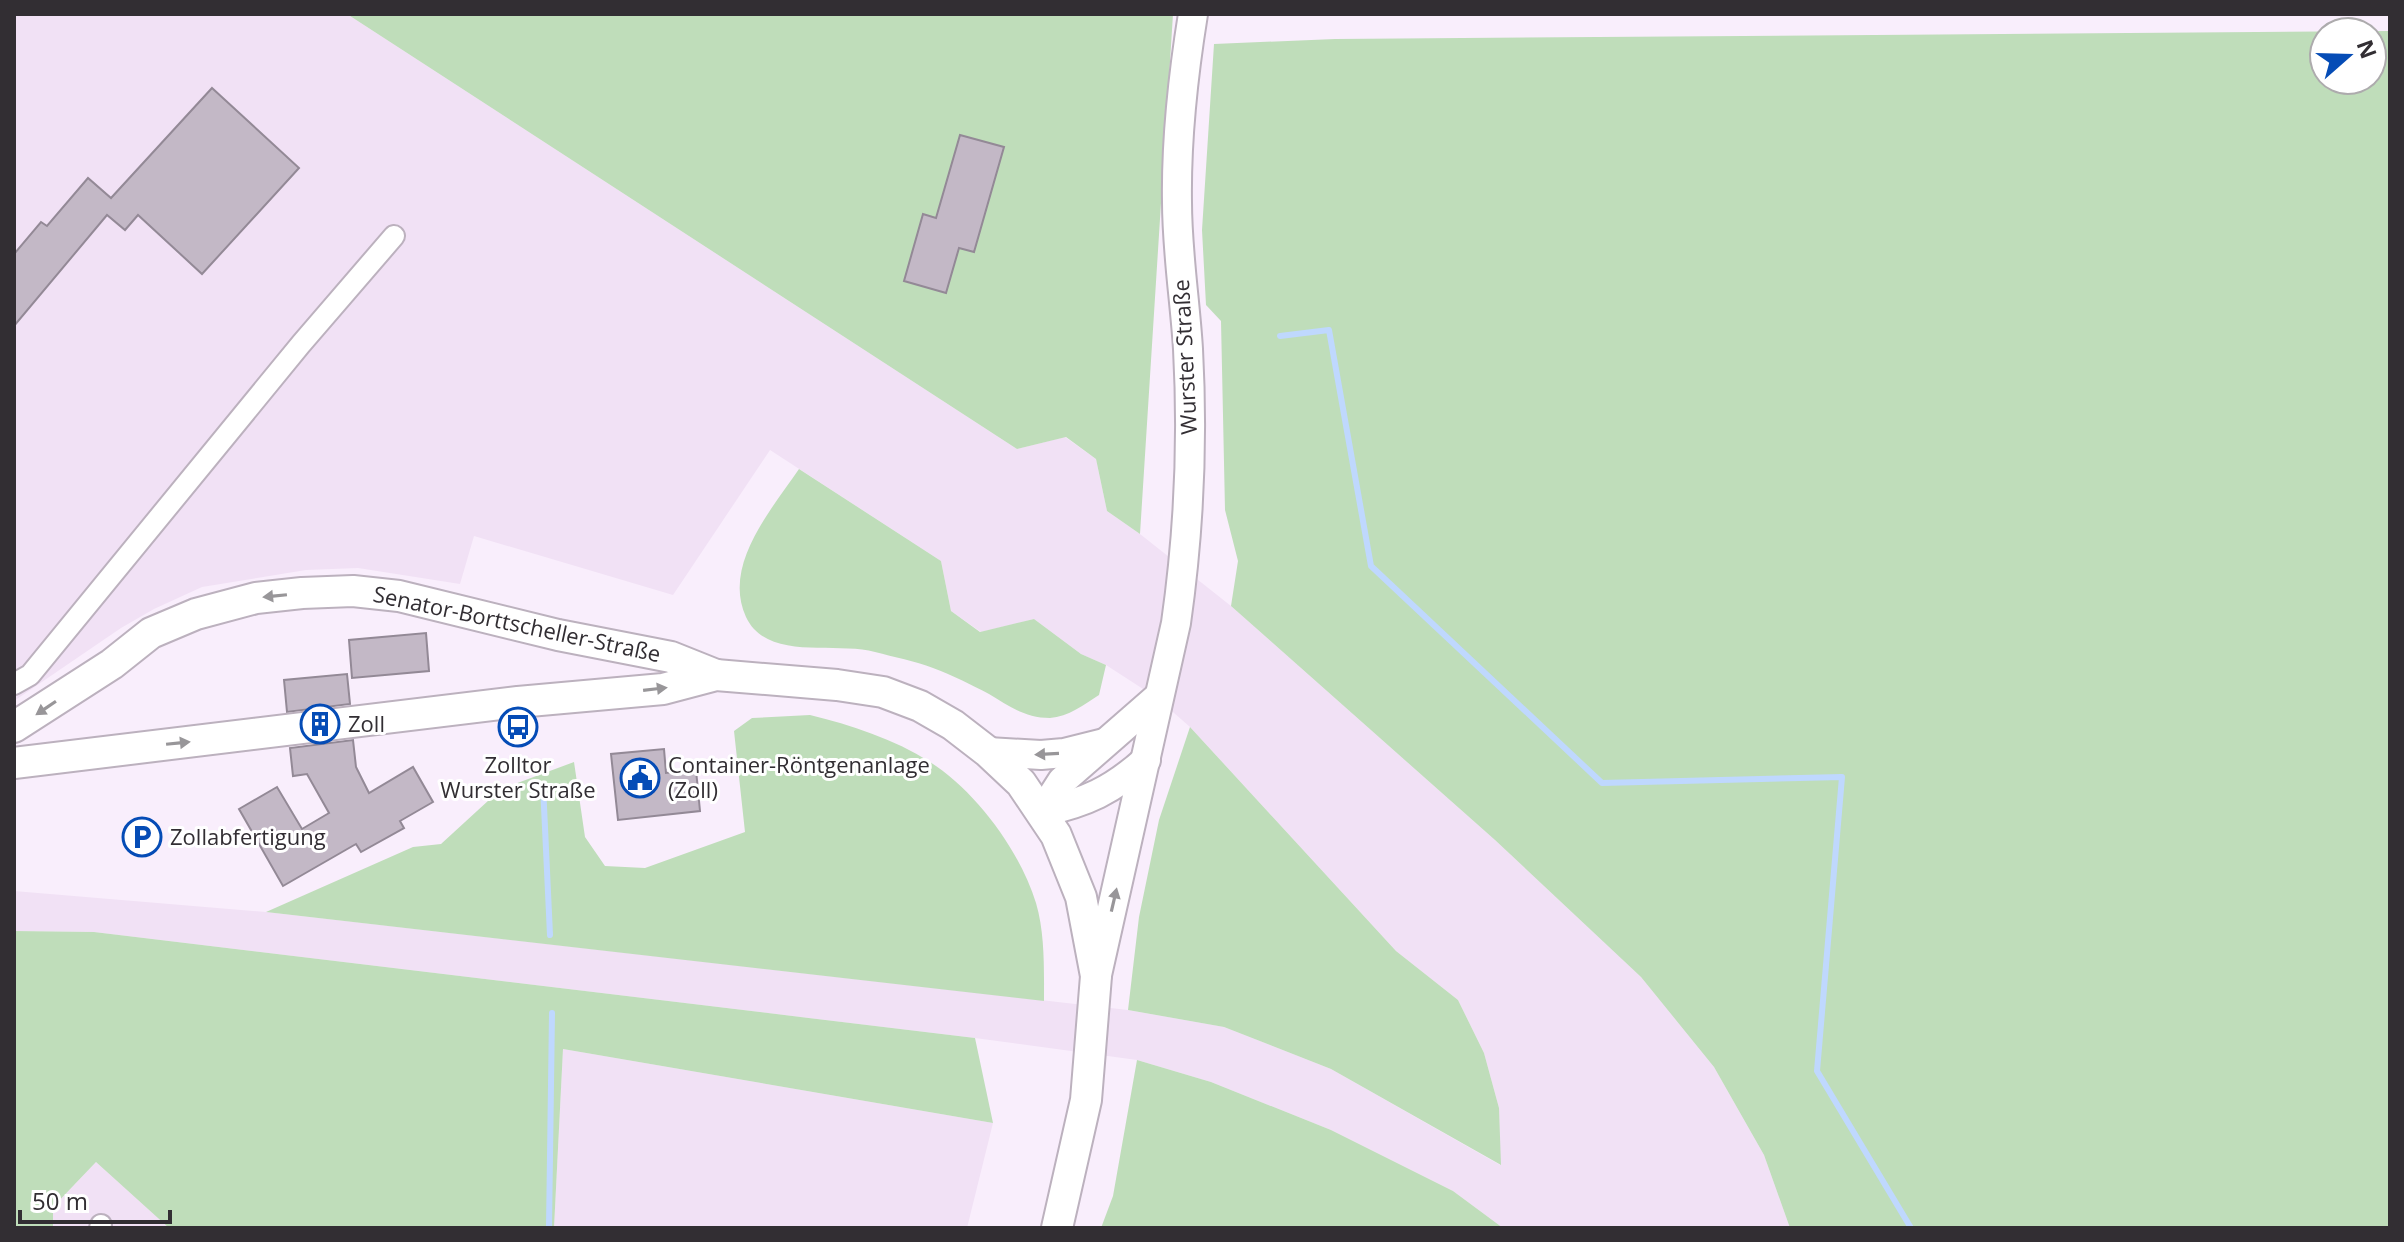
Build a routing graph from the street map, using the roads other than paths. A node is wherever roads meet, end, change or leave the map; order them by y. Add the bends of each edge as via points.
1 (1193, 14) edge
2 (394, 236) dead end
3 (716, 675) junction
4 (14, 684) edge
5 (1157, 698) junction
6 (14, 727) edge
7 (1105, 743) junction
8 (988, 752) junction
9 (1146, 760) junction
10 (14, 763) edge
11 (1042, 812) junction
12 (1096, 976) junction
13 (1057, 1228) edge

1 - 5 main road, Wurster Straße via 1180,112 1177,200 1188,347 1188,516 1176,623
2 - 4 street via 30,675
3 -> 6 main road, Senator-Borttscheller-Straße via 671,657 399,596 302,593 256,598 151,633
3 - 8 main road, Senator-Borttscheller-Straße via 883,692 953,725
10 -> 3 main road, Senator-Borttscheller-Straße via 663,689
5 - 7 main road
5 - 9 main road, Wurster Straße
7 -> 8 main road via 1041,755
7 - 11 main road via 1062,781
8 - 11 main road, Senator-Borttscheller-Straße
9 - 11 main road via 1099,795
12 -> 9 main road, Wurster Straße
11 - 12 main road, Wurster Straße via 1081,897
12 - 13 main road, Wurster Straße via 1086,1100

